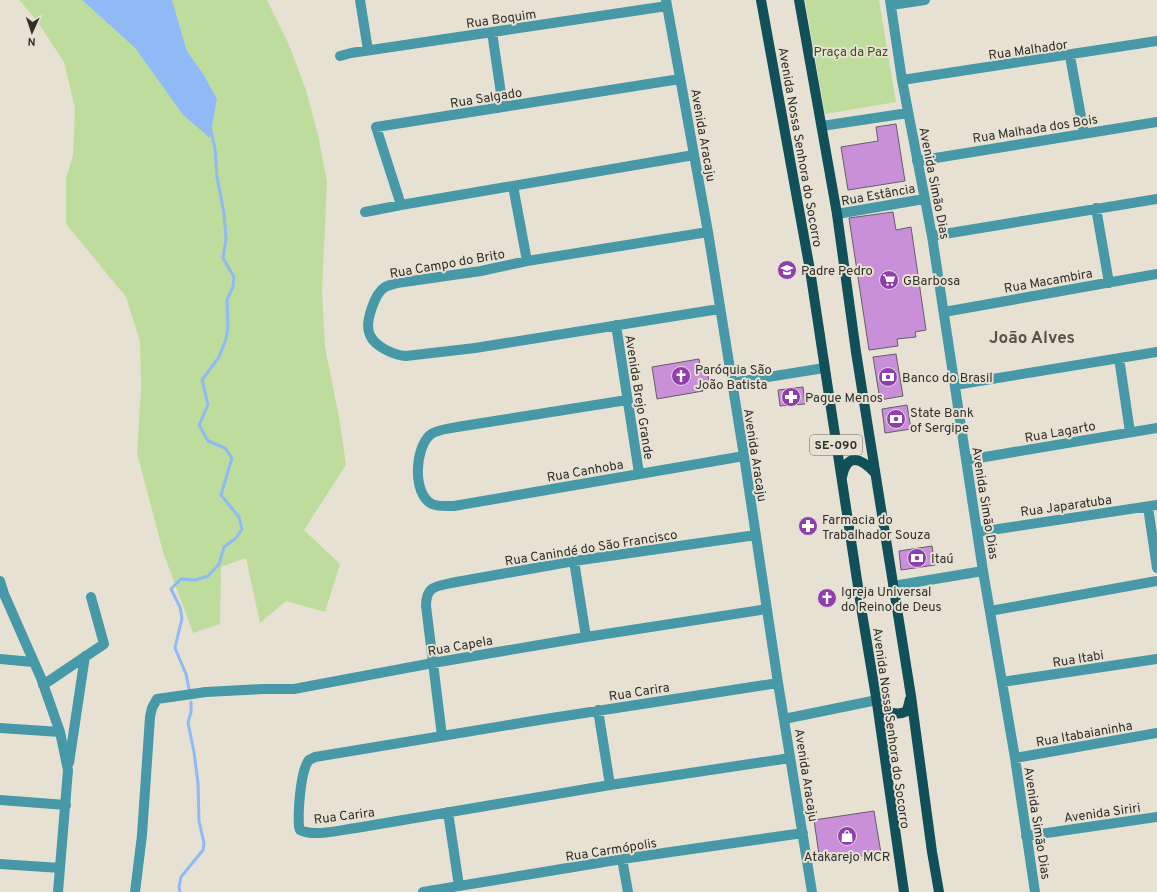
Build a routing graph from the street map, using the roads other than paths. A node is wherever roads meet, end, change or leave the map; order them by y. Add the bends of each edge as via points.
1 (360, 0) edge
2 (761, 0) edge
3 (799, 0) edge
4 (925, 0) edge
5 (667, 3) edge
6 (890, 3) edge
7 (492, 32) junction
8 (1157, 42) edge
9 (368, 50) junction
10 (340, 56) dead end
11 (1070, 56) junction
12 (680, 79) junction
13 (902, 80) junction
14 (503, 107) junction
15 (908, 113) junction
16 (1157, 122) edge
17 (822, 126) junction
18 (1084, 133) junction
19 (694, 155) junction
20 (917, 161) junction
21 (513, 186) junction
22 (924, 199) junction
23 (1157, 199) edge
24 (401, 205) junction
25 (1096, 208) junction
26 (366, 212) dead end
27 (837, 214) junction
28 (708, 232) junction
29 (932, 236) junction
30 (527, 262) junction
31 (1157, 274) edge
32 (1108, 283) junction
33 (719, 309) junction
34 (944, 312) junction
35 (616, 325) junction
36 (1157, 352) edge
37 (1118, 358) junction
38 (824, 368) junction
39 (732, 383) junction
40 (955, 385) junction
41 (627, 400) junction
42 (1157, 428) edge
43 (1130, 432) junction
44 (744, 456) junction
45 (967, 460) junction
46 (639, 473) junction
47 (875, 473) junction
48 (841, 480) junction
49 (1152, 506) edge
50 (978, 532) junction
51 (756, 535) junction
52 (574, 561) junction
53 (1157, 568) edge
54 (983, 571) junction
55 (0, 581) edge
56 (1157, 581) edge
57 (894, 586) junction
58 (2, 593) edge
59 (91, 597) dead end
60 (766, 609) junction
61 (990, 611) junction
62 (586, 637) junction
63 (85, 656) junction
64 (1157, 658) edge
65 (0, 659) edge
66 (33, 662) junction
67 (433, 663) junction
68 (1002, 682) junction
69 (778, 683) junction
70 (43, 685) junction
71 (911, 696) junction
72 (877, 701) junction
73 (598, 710) junction
74 (784, 718) junction
75 (0, 728) edge
76 (60, 732) junction
77 (1157, 734) edge
78 (442, 736) junction
79 (790, 758) junction
80 (1015, 758) junction
81 (68, 770) junction
82 (610, 785) junction
83 (0, 800) edge
84 (66, 805) junction
85 (448, 812) junction
86 (1157, 817) edge
87 (803, 833) junction
88 (1026, 836) junction
89 (622, 860) junction
90 (0, 864) edge
91 (60, 868) junction
92 (459, 886) junction
93 (58, 892) edge
94 (135, 892) edge
95 (422, 892) edge
96 (628, 892) edge
97 (812, 892) edge
98 (904, 892) edge
99 (939, 892) edge
100 (1035, 892) edge

1 - 9 street
2 - 38 main road, Avenida Nossa Senhora do Socorro / SE-090 via 810,270
3 - 17 main road, Avenida Nossa Senhora do Socorro / SE-090
4 - 6 street
5 - 7 street, Rua Boquim
5 - 12 street, Avenida Aracaju
6 - 13 street, Avenida Simão Dias
7 - 9 street, Rua Boquim
7 - 14 street
8 - 11 street, Rua Malhador
9 - 10 street, Rua Boquim
11 - 13 street, Rua Malhador
11 - 18 street
12 - 14 street, Rua Salgado
12 - 19 street, Avenida Aracaju
13 - 15 street, Avenida Simão Dias
14 - 24 street, Rua Salgado via 376,127
15 - 17 street
15 - 20 street, Avenida Simão Dias
16 - 18 street, Rua Malhada dos Bois
17 - 27 main road, Avenida Nossa Senhora do Socorro / SE-090
18 - 20 street, Rua Malhada dos Bois
19 - 21 street
19 - 28 street, Avenida Aracaju
20 - 22 street, Avenida Simão Dias
21 - 24 street
21 - 30 street
22 - 27 street, Rua Estância
22 - 29 street, Avenida Simão Dias
23 - 25 street
24 - 26 street
25 - 29 street
25 - 32 street
27 - 47 main road, Avenida Nossa Senhora do Socorro / SE-090
28 - 30 street, Rua Campo do Brito
28 - 33 street, Avenida Aracaju
29 - 34 street, Avenida Simão Dias
30 - 35 street, Rua Campo do Brito via 386,286 379,293 372,309 369,334 376,343 389,351 406,356 475,348
31 - 32 street, Rua Macambira
32 - 34 street, Rua Macambira
33 - 35 street, Rua Campo do Brito
33 - 39 street, Avenida Aracaju
34 - 40 street, Avenida Simão Dias
35 - 41 street, Avenida Brejo Grande
36 - 37 street
37 - 40 street
37 - 43 street
38 - 39 street
38 - 48 main road, Avenida Nossa Senhora do Socorro / SE-090
39 - 44 street, Avenida Aracaju
40 - 45 street, Avenida Simão Dias
41 - 46 street, Avenida Brejo Grande
41 - 46 street, Rua Canhoba via 432,433 421,449 418,474 422,493 431,504 444,506 469,504
42 - 43 street, Rua Lagarto
43 - 45 street, Rua Lagarto
44 - 46 street, Rua Canhoba
44 - 51 street, Avenida Aracaju
45 - 50 street, Avenida Simão Dias
47 - 48 main road via 863,462 851,461 845,465
47 - 57 main road, Avenida Nossa Senhora do Socorro / SE-090
48 - 72 main road, Avenida Nossa Senhora do Socorro / SE-090
49 - 50 street, Rua Japaratuba
49 - 53 street
50 - 54 street, Avenida Simão Dias
51 - 52 street, Rua Canindé do São Francisco
51 - 60 street, Avenida Aracaju
52 - 62 street
52 - 67 street, Rua Canindé do São Francisco via 432,588 427,594 426,606
54 - 57 street
54 - 61 street, Avenida Simão Dias
55 - 58 street
56 - 61 street
57 - 71 main road, Avenida Nossa Senhora do Socorro / SE-090
58 - 66 street
59 - 63 street via 104,644
60 - 62 street, Rua Capela
60 - 69 street, Avenida Aracaju
61 - 68 street, Avenida Simão Dias
62 - 67 street, Rua Capela
63 - 70 street
63 - 81 street
64 - 68 street, Rua Itabi
65 - 66 street
66 - 70 street
67 - 78 street
67 - 94 street, Rua Capela via 294,689 206,692 157,699 150,717 142,835
68 - 80 street, Avenida Simão Dias
69 - 73 street, Rua Carira
69 - 74 street, Avenida Aracaju
70 - 76 street
71 - 72 main road via 908,709 902,713 888,712
71 - 99 main road, Avenida Nossa Senhora do Socorro / SE-090
72 - 74 street
72 - 98 main road, Avenida Nossa Senhora do Socorro / SE-090
73 - 78 street, Rua Carira
73 - 82 street
74 - 79 street, Avenida Aracaju
75 - 76 street
76 - 81 street
77 - 80 street, Rua Itabaianinha
78 - 85 street, Rua Carira via 330,754 309,760 303,773 299,825 303,831 322,832
79 - 82 street, Rua Carira
79 - 87 street, Avenida Aracaju
80 - 88 street, Avenida Simão Dias
81 - 84 street
82 - 85 street, Rua Carira
83 - 84 street
84 - 91 street
85 - 92 street
86 - 88 street, Avenida Siriri
87 - 89 street, Rua Carmópolis
87 - 97 street, Avenida Aracaju
88 - 100 street, Avenida Simão Dias
89 - 92 street, Rua Carmópolis
89 - 96 street
90 - 91 street
91 - 93 street
92 - 95 street, Rua Carmópolis

